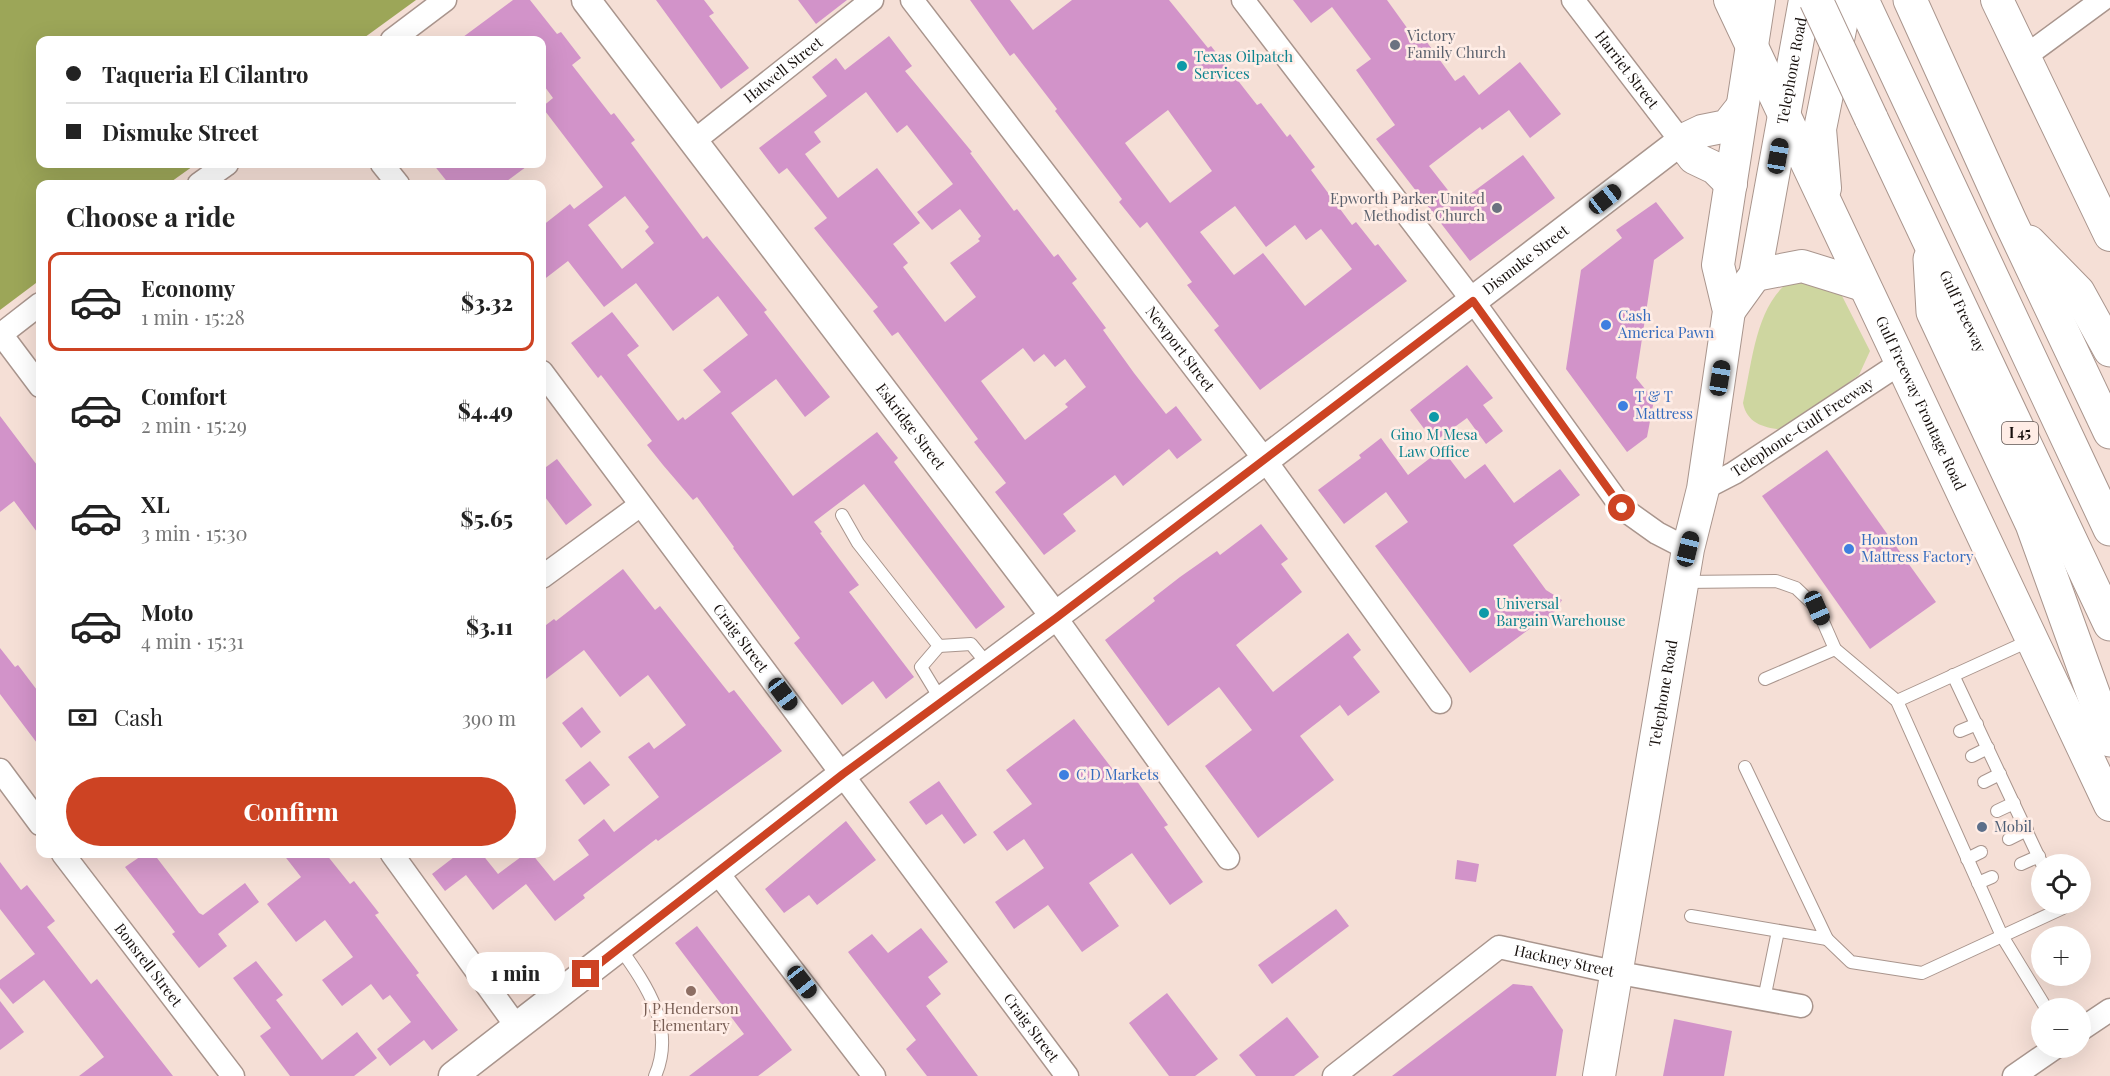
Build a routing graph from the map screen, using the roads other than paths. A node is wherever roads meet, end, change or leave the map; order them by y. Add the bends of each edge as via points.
1 (445, 0) edge
2 (586, 0) edge
3 (872, 0) edge
4 (912, 0) edge
5 (1243, 0) edge
6 (1573, 0) edge
7 (1730, 0) edge
8 (1759, 0) edge
9 (1805, 0) edge
10 (1816, 0) edge
11 (1846, 0) edge
12 (1862, 0) edge
13 (1910, 0) edge
14 (1997, 0) edge
15 (2102, 0) edge
16 (397, 36) edge
17 (1752, 45) junction
18 (2023, 58) junction
19 (1742, 106) junction
20 (1785, 115) junction
21 (694, 141) junction
22 (1681, 141) junction
23 (221, 168) edge
24 (385, 168) edge
25 (205, 180) edge
26 (395, 180) edge
27 (1731, 184) junction
28 (1826, 204) junction
29 (2106, 214) edge
30 (2010, 221) junction
31 (1929, 242) junction
32 (1755, 275) junction
33 (1863, 285) junction
34 (1473, 301) junction
35 (36, 307) edge
36 (1730, 311) junction
37 (1, 335) edge
38 (2110, 350) edge
39 (1899, 364) junction
40 (546, 378) edge
41 (36, 381) edge
42 (2110, 432) edge
43 (1265, 460) junction
44 (1703, 489) junction
45 (639, 506) junction
46 (842, 516) dead end
47 (2110, 529) edge
48 (1688, 549) junction
49 (546, 574) edge
50 (1683, 582) junction
51 (1056, 618) junction
52 (2110, 624) edge
53 (2031, 640) junction
54 (939, 646) junction
55 (1835, 649) junction
56 (989, 667) junction
57 (1953, 675) junction
58 (1765, 679) dead end
59 (942, 701) junction
60 (1440, 702) dead end
61 (1897, 702) junction
62 (1977, 724) junction
63 (1960, 731) dead end
64 (2110, 740) edge
65 (1988, 748) junction
66 (1972, 756) dead end
67 (1745, 767) dead end
68 (0, 770) edge
69 (1942, 770) dead end
70 (843, 774) junction
71 (2000, 774) junction
72 (1930, 776) junction
73 (1984, 782) dead end
74 (2014, 803) junction
75 (2110, 805) edge
76 (1997, 811) dead end
77 (36, 819) edge
78 (2026, 830) junction
79 (2009, 839) dead end
80 (1981, 852) dead end
81 (2037, 854) edge
82 (66, 858) edge
83 (395, 858) edge
84 (1228, 858) dead end
85 (1967, 859) junction
86 (2031, 862) edge
87 (2021, 864) dead end
88 (717, 872) junction
89 (1992, 877) dead end
90 (1978, 884) junction
91 (2050, 914) edge
92 (1690, 916) dead end
93 (1778, 931) junction
94 (2002, 936) junction
95 (1827, 939) junction
96 (620, 948) junction
97 (1614, 972) junction
98 (2040, 998) edge
99 (1764, 999) junction
100 (1801, 1006) dead end
101 (2110, 1010) edge
102 (2091, 1023) edge
103 (517, 1027) junction
104 (2040, 1058) edge
105 (467, 1069) edge
106 (232, 1076) edge
107 (655, 1076) edge
108 (874, 1076) edge
109 (1067, 1076) edge
110 (1334, 1076) edge
111 (1599, 1076) edge
112 (2014, 1076) edge

1 - 16 street
2 - 21 street, Eskridge Street
3 - 21 street, Hatwell Street
4 - 43 street, Newport Street
5 - 34 street
6 - 22 street, Harriet Street
7 - 17 main road, Gulf Freeway Frontage Road
8 - 17 main road, Telephone Road
9 - 20 main road, Telephone Road
10 - 31 highway, Gulf Freeway / I 45, bridge
11 - 28 main road via 1820,129
12 - 47 highway
13 - 30 highway
14 - 18 main road
15 - 18 street
17 - 19 main road, Telephone Road
17 - 20 main road, Gulf Freeway Frontage Road
18 - 29 main road
19 - 22 main road via 1727,126 1702,130
19 - 27 main road, Telephone Road
20 - 28 main road, Gulf Freeway Frontage Road
20 - 32 main road, Telephone Road
21 - 51 street, Eskridge Street
22 - 27 main road via 1694,158 1715,168
22 - 34 street, Dismuke Street
23 - 25 street
24 - 26 street
27 - 36 main road, Telephone Road via 1718,265
28 - 33 main road, Gulf Freeway Frontage Road
30 - 38 highway via 2078,292
30 - 42 highway
31 - 52 highway, Gulf Freeway / I 45
31 - 64 highway via 1933,312 2032,524
32 - 33 main road via 1802,266
32 - 36 main road, Telephone Road
33 - 39 main road, Gulf Freeway Frontage Road
34 - 43 street, Dismuke Street
34 - 48 street via 1622,508
35 - 37 street
36 - 44 main road, Telephone Road
37 - 41 street
39 - 44 street, Telephone-Gulf Freeway via 1734,473
39 - 53 main road, Gulf Freeway Frontage Road
40 - 45 street, Craig Street
43 - 51 street, Dismuke Street
43 - 60 street, Newport Street
44 - 48 main road, Telephone Road
45 - 49 street
45 - 70 street, Craig Street
46 - 54 lane via 858,543
48 - 50 main road, Telephone Road
50 - 55 lane via 1776,581 1796,588 1817,608
50 - 97 main road, Telephone Road
51 - 56 street, Dismuke Street
51 - 84 street, Eskridge Street
53 - 57 lane
53 - 75 main road, Gulf Freeway Frontage Road
54 - 56 lane via 971,644
54 - 59 lane via 921,667
55 - 58 lane
55 - 61 lane
56 - 59 street, Dismuke Street
57 - 61 lane
57 - 62 lane
59 - 70 street, Dismuke Street
61 - 72 lane via 1924,748
62 - 63 lane
62 - 65 lane
65 - 66 lane
65 - 71 lane
67 - 95 lane
68 - 77 street
69 - 72 lane
70 - 88 street, Dismuke Street
70 - 109 street, Craig Street
71 - 73 lane
71 - 74 lane
72 - 85 lane via 1948,801
74 - 76 lane
74 - 78 lane
78 - 79 lane
78 - 81 lane
80 - 85 lane
82 - 106 street, Bonsrell Street
83 - 103 street
85 - 90 lane
86 - 87 lane
88 - 96 street, Dismuke Street
88 - 108 street
89 - 90 lane
90 - 94 lane
91 - 94 lane
92 - 93 lane
93 - 95 lane
93 - 99 lane
94 - 95 lane via 1922,973 1851,962
94 - 98 lane
96 - 103 street, Dismuke Street
96 - 107 lane via 650,991 661,1024 660,1064
97 - 99 street, Hackney Street
97 - 110 street, Hackney Street via 1499,947
97 - 111 main road, Telephone Road
99 - 100 street, Hackney Street
101 - 102 street
103 - 105 street, Dismuke Street
104 - 112 street

